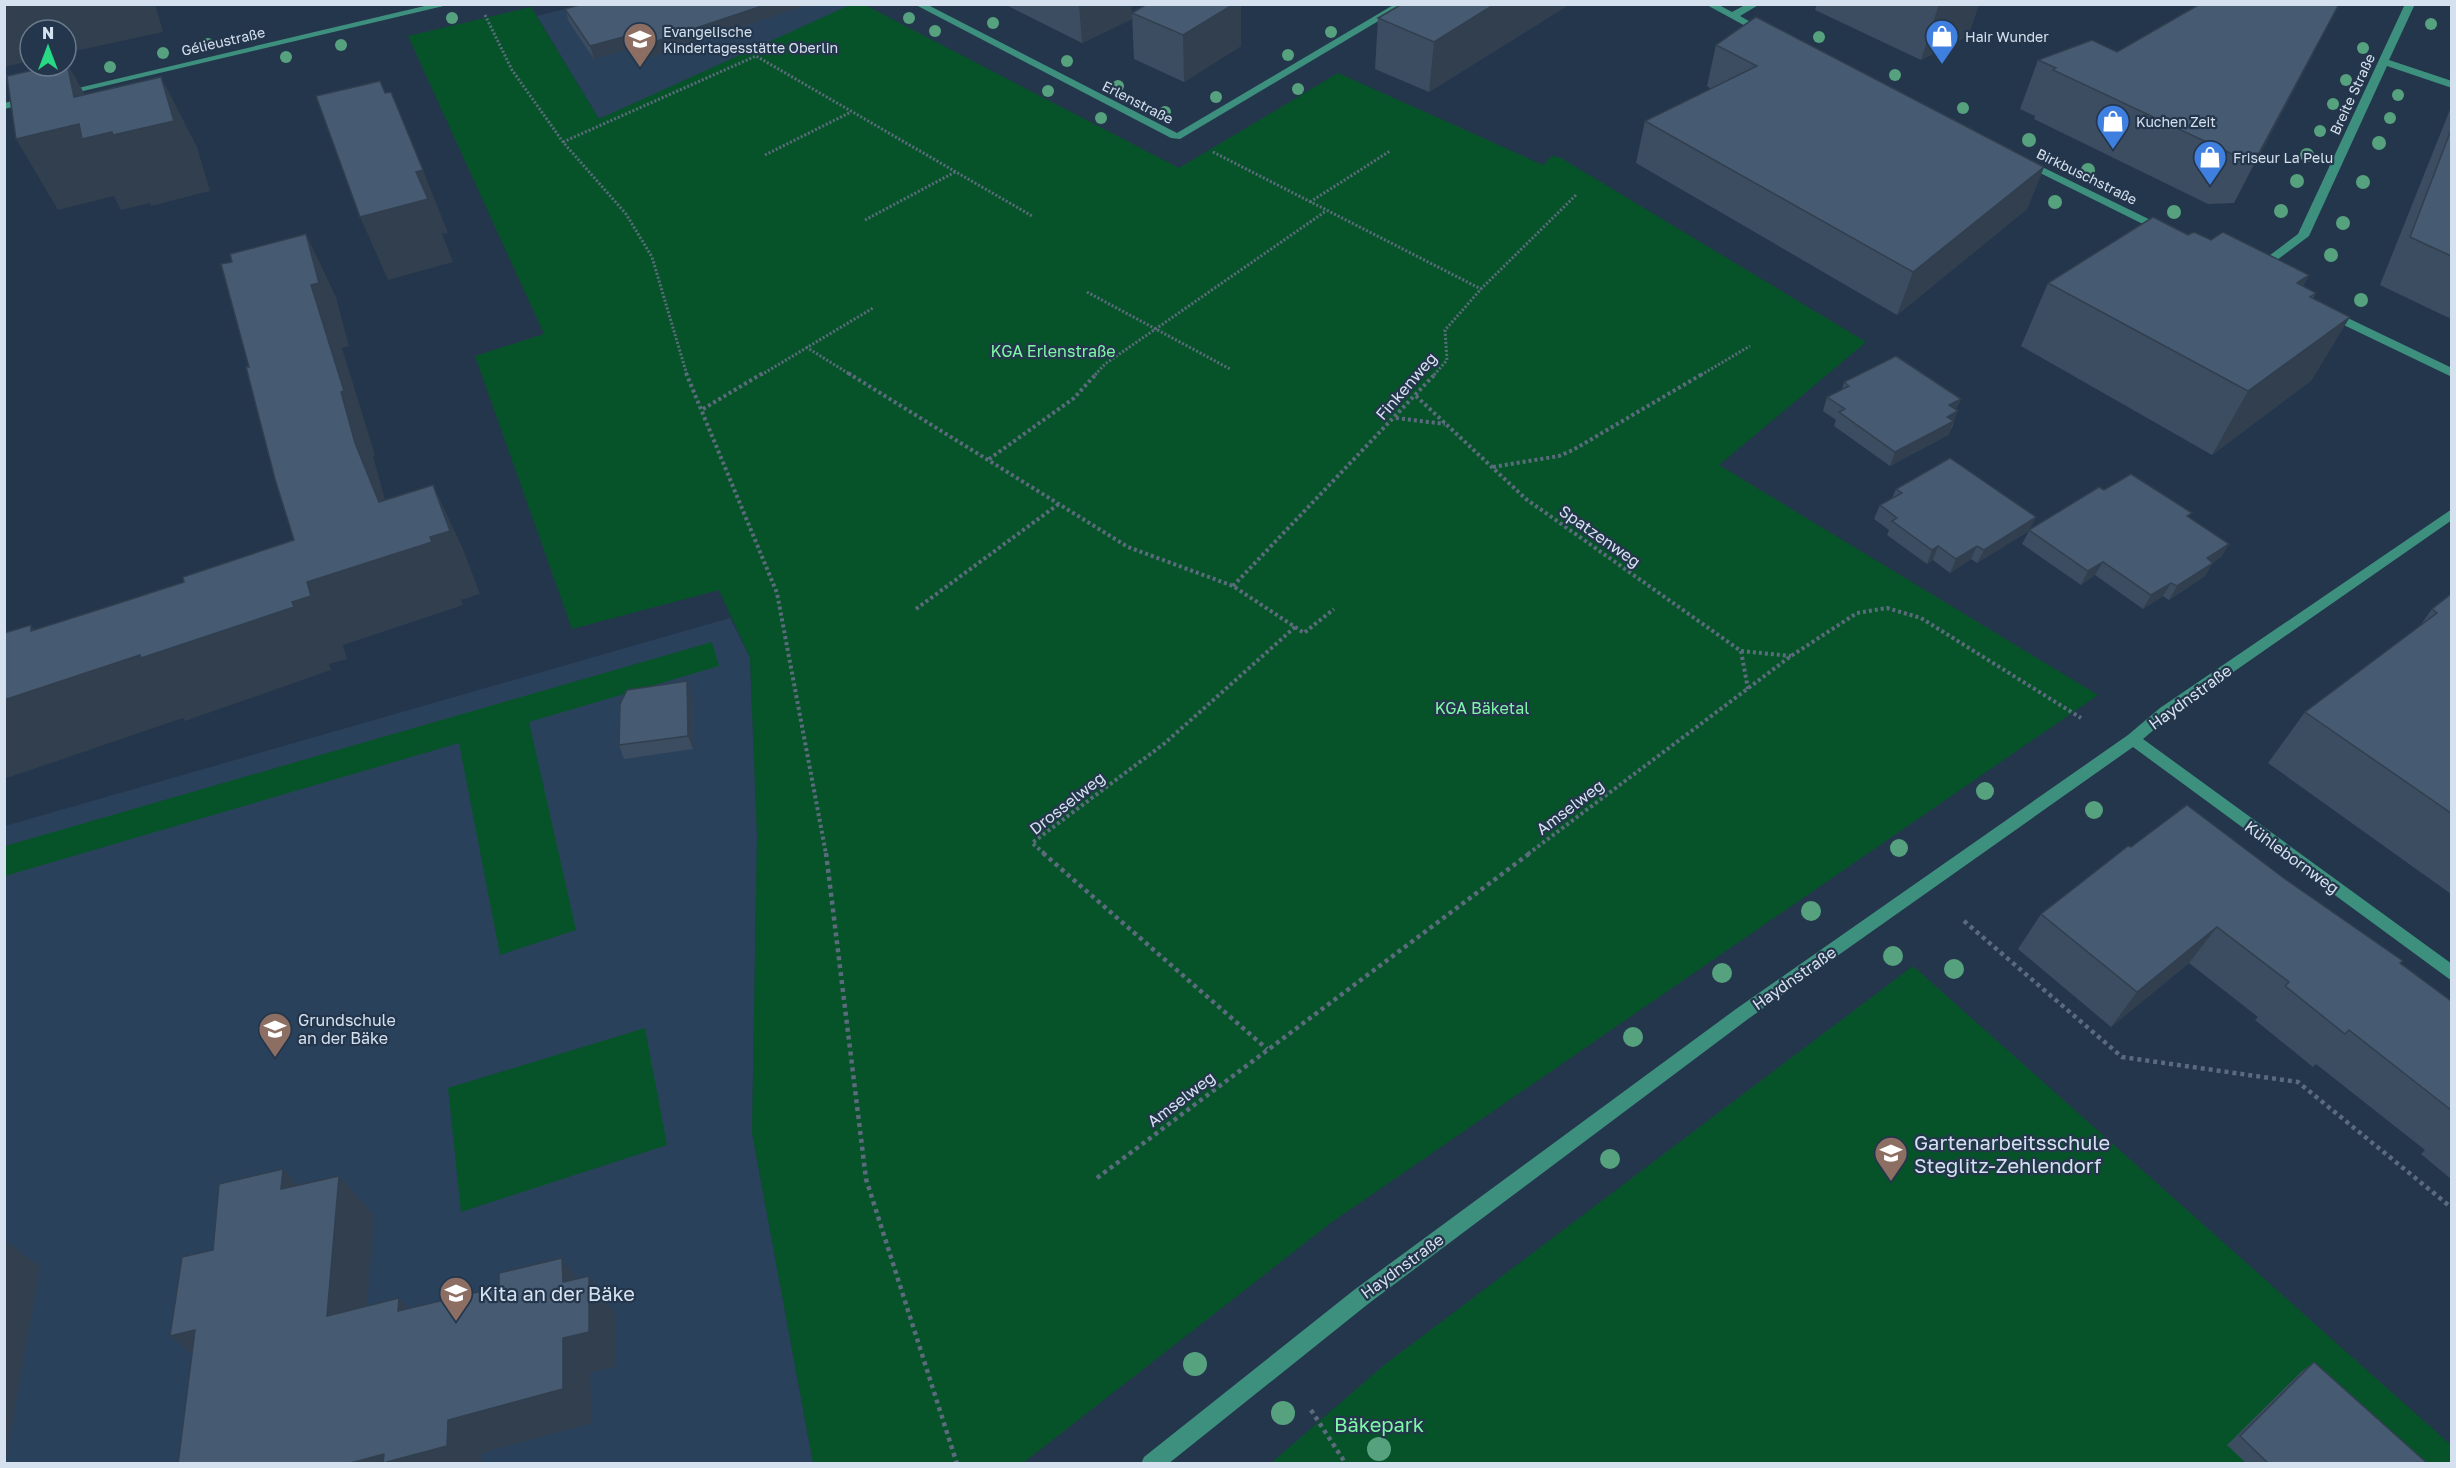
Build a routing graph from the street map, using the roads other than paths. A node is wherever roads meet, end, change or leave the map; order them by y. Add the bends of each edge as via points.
1 (448, 4) edge
2 (918, 4) edge
3 (1403, 4) edge
4 (1709, 4) edge
5 (1755, 4) edge
6 (2410, 4) edge
7 (1732, 16) junction
8 (1772, 36) edge
9 (2384, 61) junction
10 (2451, 85) edge
11 (4, 106) edge
12 (2013, 156) edge
13 (2170, 234) edge
14 (2251, 274) edge
15 (2318, 307) edge
16 (2451, 373) edge
17 (2451, 513) edge
18 (2133, 739) junction
19 (2451, 974) edge
20 (1151, 1464) edge

1 - 11 street, Gélieustraße
2 - 3 street, Erlenstraße via 1180,136
4 - 7 street
5 - 7 street
6 - 9 street, Breite Straße
7 - 8 street
9 - 10 street
9 - 14 street, Breite Straße via 2303,236
12 - 13 street, Birkbuschstraße
15 - 16 street
17 - 18 street, Haydnstraße via 2165,712
18 - 19 street, Kühlebornweg
18 - 20 street, Haydnstraße via 1742,1014 1361,1297

